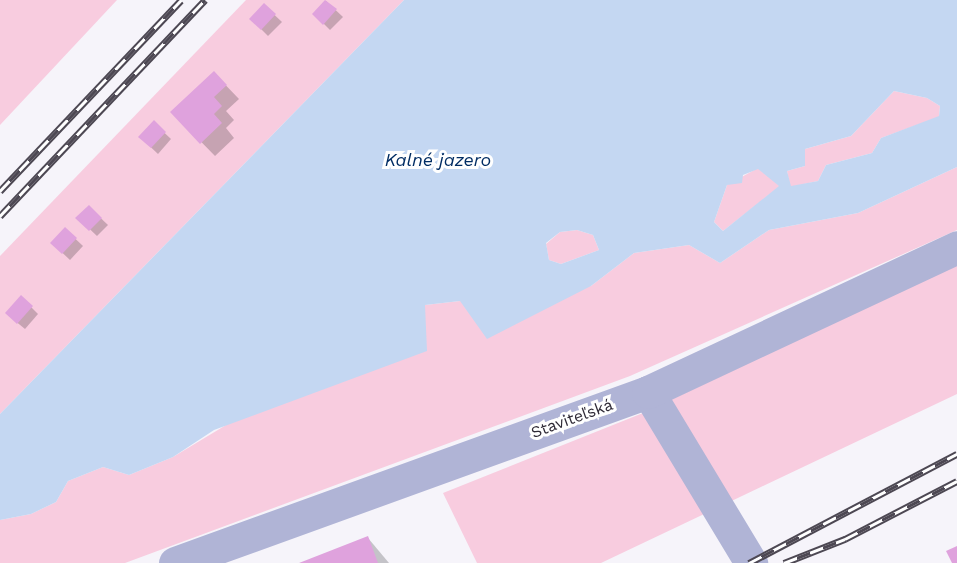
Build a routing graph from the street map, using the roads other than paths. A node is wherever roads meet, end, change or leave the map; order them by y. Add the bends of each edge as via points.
1 (957, 247) edge
2 (648, 392) junction
3 (175, 563) edge
4 (751, 563) edge

1 - 2 street, Staviteľská
2 - 3 street, Staviteľská
2 - 4 street

